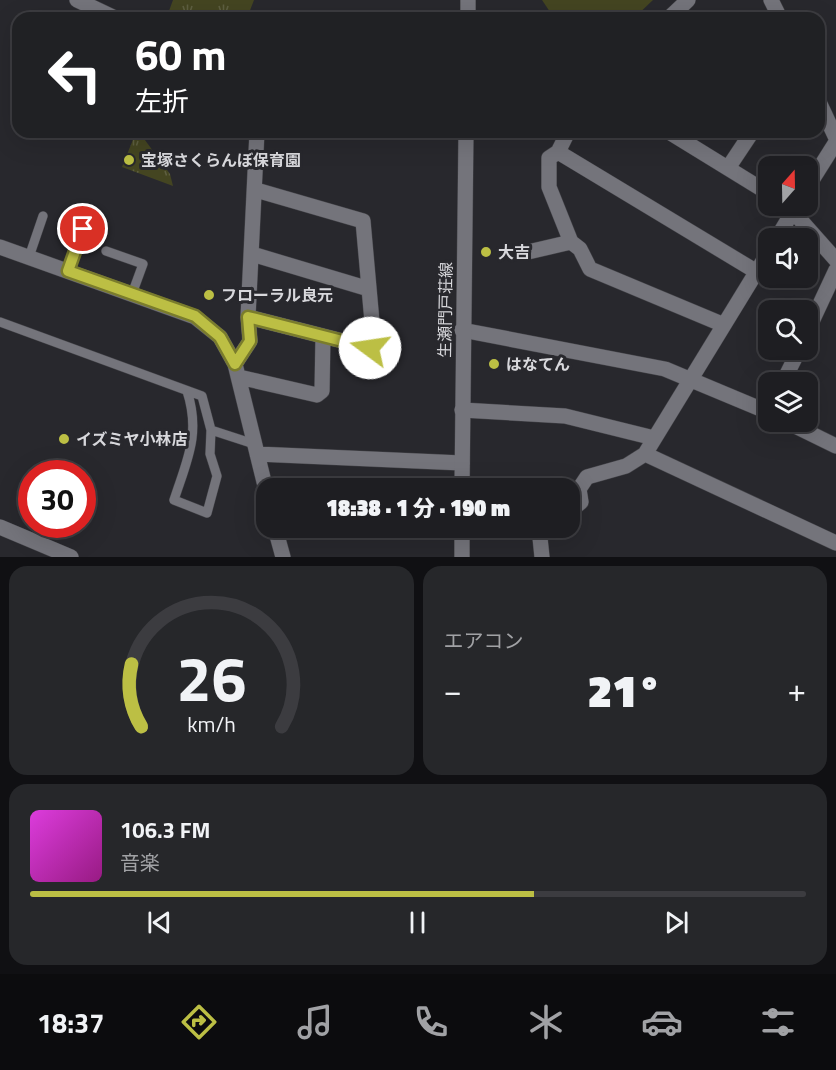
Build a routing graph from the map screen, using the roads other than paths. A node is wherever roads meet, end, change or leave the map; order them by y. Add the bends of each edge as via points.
1 (77, 0) edge
2 (688, 0) edge
3 (102, 12) edge
4 (675, 12) edge
5 (825, 115) edge
6 (257, 138) edge
7 (466, 138) edge
8 (565, 138) edge
9 (679, 138) edge
10 (748, 138) edge
11 (836, 140) edge
12 (558, 152) junction
13 (728, 168) junction
14 (818, 170) edge
15 (758, 187) edge
16 (256, 190) junction
17 (43, 216) dead end
18 (800, 216) edge
19 (83, 229) dead end
20 (571, 242) junction
21 (0, 247) edge
22 (106, 251) dead end
23 (528, 252) dead end
24 (252, 254) junction
25 (29, 257) junction
26 (836, 260) edge
27 (836, 270) edge
28 (68, 271) junction
29 (757, 272) joint
30 (369, 289) junction
31 (132, 294) junction
32 (818, 308) edge
33 (248, 317) junction
34 (0, 322) edge
35 (724, 325) junction
36 (462, 330) junction
37 (322, 336) junction
38 (237, 371) junction
39 (691, 378) junction
40 (187, 391) junction
41 (758, 408) edge
42 (462, 410) junction
43 (212, 430) junction
44 (810, 432) edge
45 (654, 438) junction
46 (835, 443) edge
47 (256, 449) junction
48 (645, 454) junction
49 (462, 463) junction
50 (263, 478) edge
51 (462, 478) edge
52 (580, 488) edge
53 (0, 527) edge
54 (278, 538) edge
55 (462, 538) edge
56 (541, 538) edge
57 (836, 543) edge
58 (71, 557) edge
59 (283, 557) edge
60 (462, 557) edge
61 (542, 557) edge

1 - 3 street
2 - 4 street
5 - 11 street
6 - 16 street
7 - 36 street, 生瀬門戸荘線
8 - 12 street
9 - 13 street
10 - 13 street
11 - 14 street
12 - 20 street via 549,158 549,187
12 - 29 street
13 - 15 street
16 - 24 street
16 - 30 street via 363,221
17 - 25 lane
18 - 26 street
19 - 28 lane
20 - 23 street
20 - 35 street via 580,249 590,268
21 - 25 street
22 - 31 lane via 143,264
24 - 30 street
24 - 33 street
25 - 28 street
27 - 32 street
28 - 31 street
29 - 35 street
30 - 37 street via 374,344 370,348
31 - 38 street via 195,316 220,337
33 - 37 street
33 - 38 street via 250,341
34 - 40 lane
35 - 39 street
36 - 39 street via 665,369
36 - 42 street, 生瀬門戸荘線
37 - 38 street via 322,391 317,395
38 - 47 street
39 - 41 street
39 - 45 street
40 - 43 lane via 202,396
40 - 43 lane via 193,410 194,441 174,500 207,513 217,476 210,454
42 - 45 street via 565,416
42 - 49 street, 生瀬門戸荘線
43 - 47 lane
44 - 46 street
45 - 48 street
47 - 49 street
47 - 50 street
48 - 52 street via 626,466 587,477
48 - 57 street
49 - 51 street, 生瀬門戸荘線
53 - 58 street
54 - 59 street
55 - 60 street
56 - 61 street

